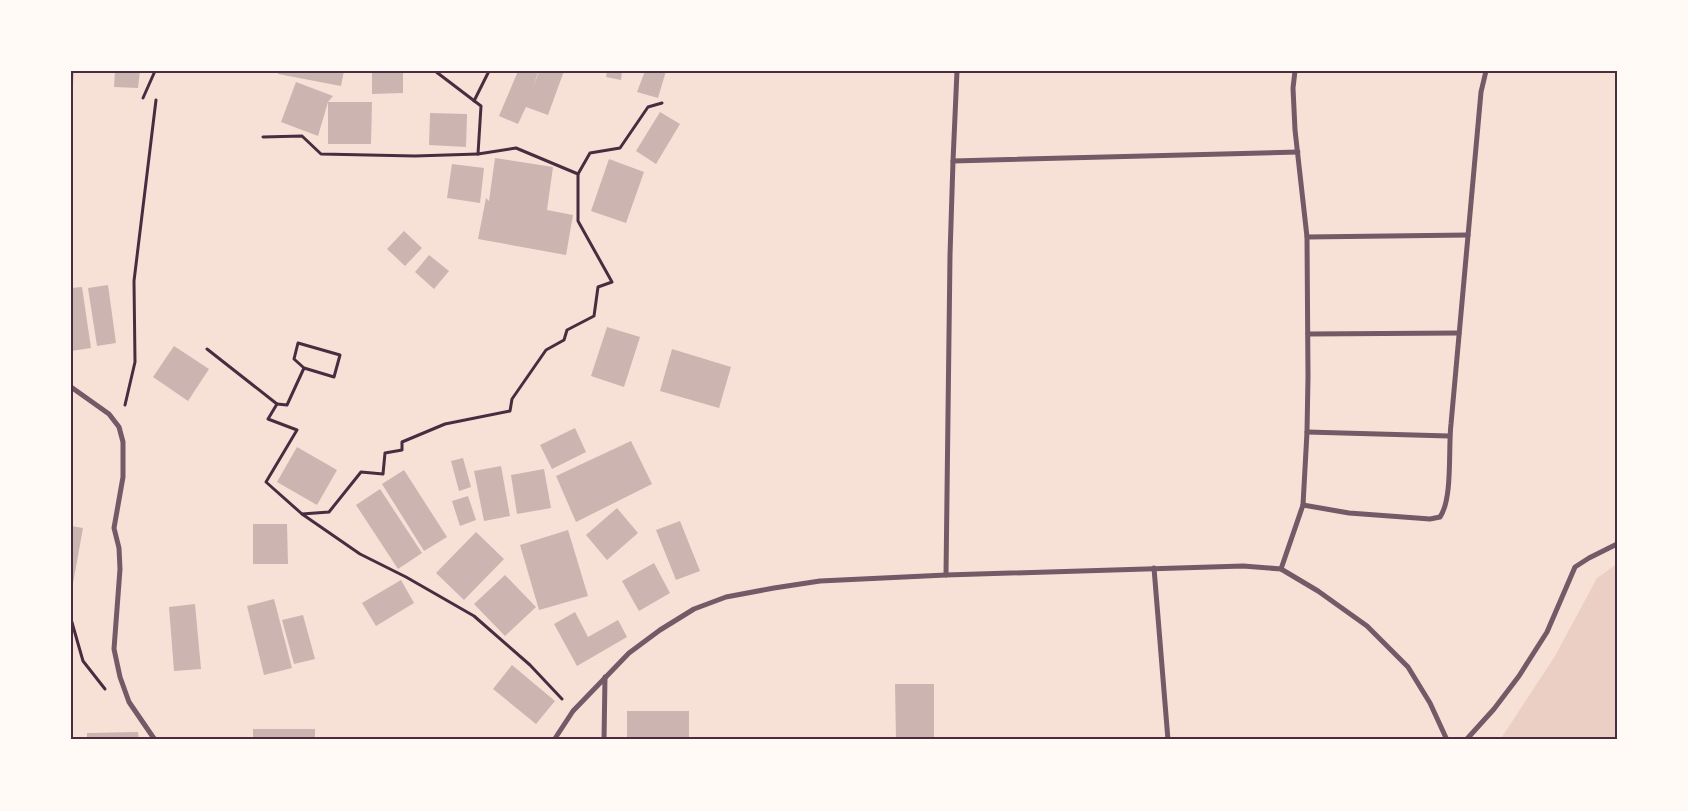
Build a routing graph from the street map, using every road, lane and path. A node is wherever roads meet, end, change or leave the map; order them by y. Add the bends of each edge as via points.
1 (155, 71) edge
2 (435, 71) edge
3 (489, 71) edge
4 (957, 71) edge
5 (1294, 71) edge
6 (1486, 71) edge
7 (143, 98) dead end
8 (156, 100) dead end
9 (474, 101) junction
10 (662, 103) dead end
11 (264, 137) dead end
12 (1298, 152) junction
13 (478, 154) junction
14 (953, 161) junction
15 (578, 174) junction
16 (1468, 235) junction
17 (1307, 237) junction
18 (1459, 333) junction
19 (1308, 334) junction
20 (207, 348) dead end
21 (304, 368) junction
22 (71, 387) edge
23 (277, 404) junction
24 (119, 427) junction
25 (1307, 432) junction
26 (1450, 436) junction
27 (1303, 505) junction
28 (302, 514) junction
29 (1617, 544) edge
30 (1154, 568) junction
31 (1281, 569) junction
32 (946, 575) junction
33 (605, 677) junction
34 (573, 711) junction
35 (155, 740) edge
36 (554, 740) edge
37 (604, 740) edge
38 (1168, 740) edge
39 (1447, 740) edge
40 (1466, 740) edge

1 - 7 path
2 - 9 path
3 - 9 path
4 - 14 street
5 - 12 street
6 - 16 street via 1481,92
8 - 24 path via 134,281 135,362
9 - 13 path via 482,106
10 - 15 path via 648,107 620,148 590,153
11 - 13 path via 302,136 321,154
12 - 14 street
12 - 17 street
13 - 15 path via 516,148
14 - 32 street
15 - 28 path via 578,221 612,282 598,287 594,316 567,330 564,340 546,350 512,398 510,411 445,424 402,442 402,450 385,453 383,474 361,472 329,512
16 - 17 street
16 - 18 street
17 - 19 street
18 - 19 street
18 - 26 street
19 - 25 street
20 - 23 path
21 - 21 path via 294,359 298,343 340,355 334,377
21 - 23 path via 287,405
22 - 24 street via 109,414
23 - 28 path via 268,419 297,430 266,482
24 - 35 street via 124,455 114,528 120,569 114,649 129,702
25 - 26 street
25 - 27 street
26 - 27 street via 1448,495 1440,517 1349,513
27 - 31 street
28 - 34 path via 360,554 474,616 530,665
29 - 40 street via 1575,566 1547,632 1520,676
30 - 31 street via 1243,566
30 - 32 street
30 - 38 street
31 - 39 street via 1338,604 1393,650 1408,667 1430,703
32 - 33 street via 820,581 726,597 694,609 660,630
33 - 34 street
33 - 37 street
34 - 36 street

